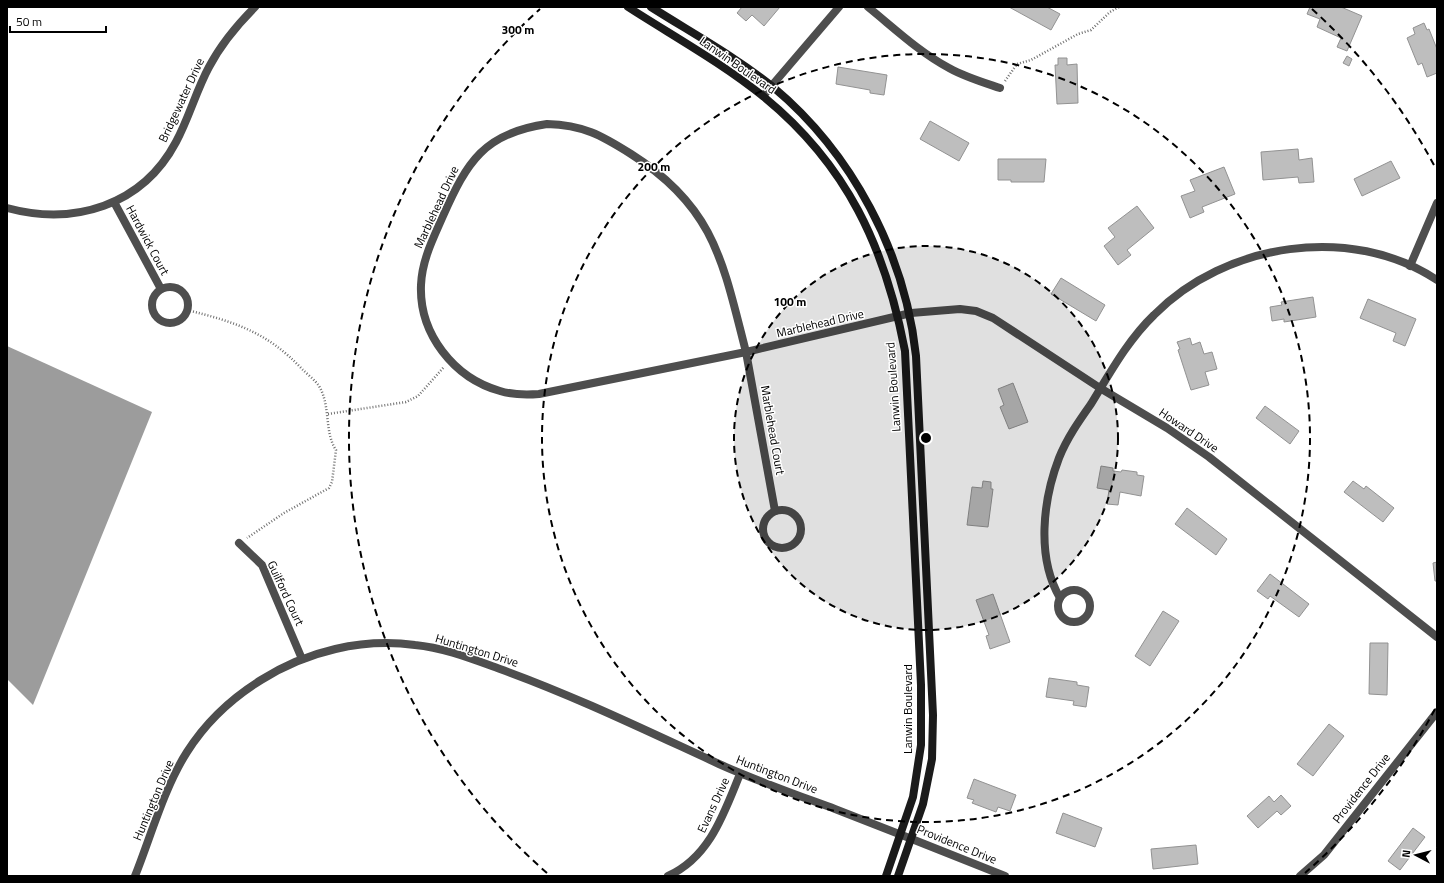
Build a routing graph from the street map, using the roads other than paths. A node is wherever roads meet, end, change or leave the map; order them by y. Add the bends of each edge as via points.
1 (255, 7) edge
2 (628, 7) edge
3 (651, 7) edge
4 (840, 7) edge
5 (868, 7) edge
6 (772, 87) junction
7 (1000, 88) road end
8 (763, 96) junction
9 (114, 202) junction
10 (1437, 203) edge
11 (7, 208) edge
12 (1410, 266) junction
13 (1437, 280) edge
14 (161, 289) junction
15 (910, 313) junction
16 (898, 316) junction
17 (746, 352) junction
18 (1100, 388) junction
19 (775, 511) junction
20 (239, 543) road end
21 (1060, 598) junction
22 (1437, 636) edge
23 (302, 658) junction
24 (1437, 712) edge
25 (740, 774) junction
26 (901, 834) junction
27 (912, 839) junction
28 (135, 876) edge
29 (668, 876) edge
30 (886, 876) edge
31 (898, 876) edge
32 (1005, 876) edge
33 (1300, 876) edge

1 - 9 street, Bridgewater Drive via 220,48 208,68 176,142 164,160 150,177
2 - 8 street, Lanwin Boulevard via 738,77
3 - 6 street, Lanwin Boulevard
4 - 6 street
5 - 7 street via 948,68
6 - 8 street
6 - 15 street, Lanwin Boulevard via 816,130 863,195 882,232 902,283
8 - 16 street, Lanwin Boulevard via 815,147 845,186 871,233
9 - 11 street, Bridgewater Drive via 72,215 28,214
9 - 14 street, Hardwick Court
10 - 12 street
12 - 13 street
12 - 18 street via 1384,256 1328,247 1272,251 1245,258 1192,284 1154,314 1138,332
14 - 14 street, Hardwick Court via 156,293 151,305 152,311 158,320 169,324 176,323 184,316 188,303 184,294 172,287
15 - 16 street, Howard Drive
15 - 18 street, Howard Drive via 960,309 993,318
15 - 27 street, Lanwin Boulevard via 916,356 933,715 932,759 923,804
16 - 17 street, Marblehead Drive
16 - 26 street, Lanwin Boulevard via 905,351 921,745 913,797
17 - 17 street, Marblehead Drive via 725,269 695,210 656,170 602,135 578,127 547,124 530,126 494,142 471,163 460,178 428,251 421,286 424,311 431,332 449,361 467,376 501,391 521,395 533,394
17 - 19 street, Marblehead Court
18 - 21 street via 1060,457 1047,504 1046,552 1050,576
18 - 22 street, Howard Drive via 1167,428 1208,457
19 - 19 street via 764,522 764,535 772,545 787,547 797,540 800,525 791,513 785,510
20 - 23 street, Guilford Court via 262,565
21 - 21 street via 1058,609 1063,619 1074,623 1082,621 1087,616 1090,602 1082,592 1071,590
23 - 25 street, Huntington Drive via 330,650 372,644 416,645 444,650 541,684
23 - 28 street, Huntington Drive via 276,670 248,688 226,706 188,750 176,772
24 - 33 street, Providence Drive via 1324,855
25 - 26 street, Huntington Drive
25 - 29 street, Evans Drive via 712,838 690,862
26 - 27 street, Providence Drive
26 - 30 street, Lanwin Boulevard
27 - 31 street, Lanwin Boulevard
27 - 32 street, Providence Drive

